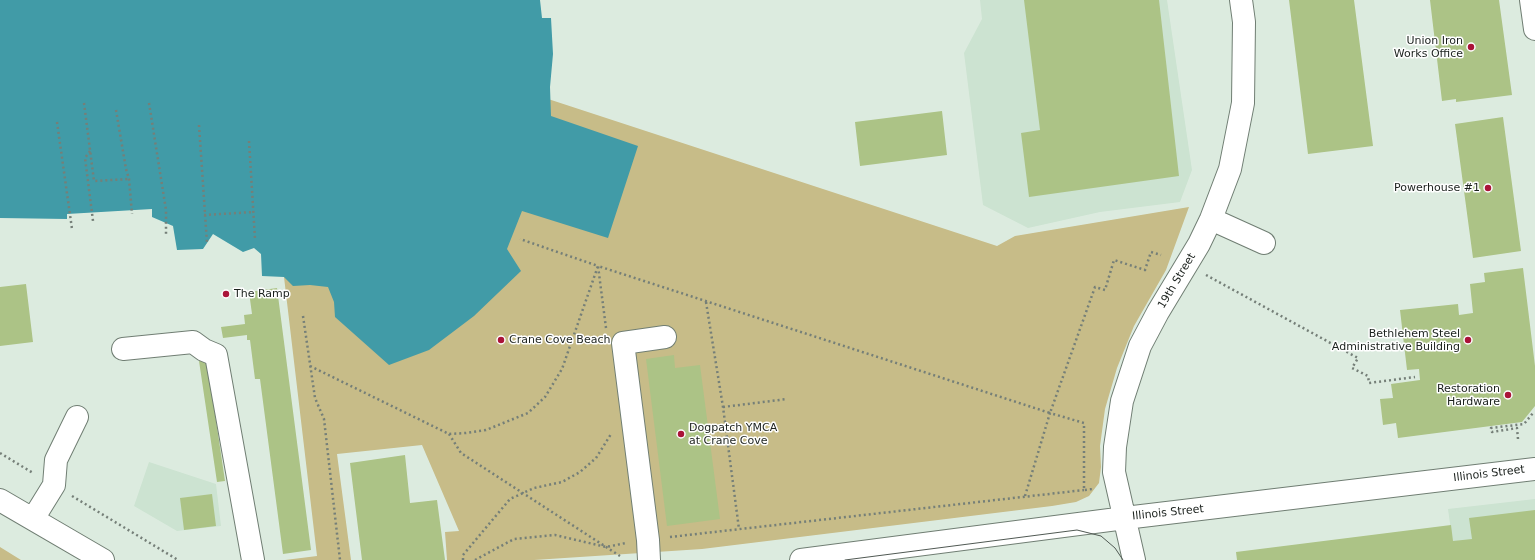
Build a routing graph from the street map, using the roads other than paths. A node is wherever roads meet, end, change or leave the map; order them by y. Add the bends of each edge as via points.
1 (1241, 0) edge
2 (1531, 0) edge
3 (1535, 30) edge
4 (1211, 219) junction
5 (1264, 243) dead end
6 (664, 337) dead end
7 (123, 349) dead end
8 (77, 417) dead end
9 (1535, 469) edge
10 (0, 500) edge
11 (1125, 518) junction
12 (33, 519) junction
13 (648, 550) edge
14 (103, 560) edge
15 (252, 560) edge
16 (801, 560) edge
17 (1134, 560) edge

1 - 4 street, 19th Street via 1244,30 1243,103 1238,139 1230,169
2 - 3 street
4 - 5 street
4 - 11 street, 19th Street via 1140,346 1122,401 1114,472
6 - 13 street via 623,343
7 - 15 street via 193,342 204,350 216,354
8 - 12 street via 56,460 54,485
9 - 11 street, Illinois Street
10 - 12 street
11 - 16 street, Illinois Street
11 - 17 street, 19th Street
12 - 14 street

